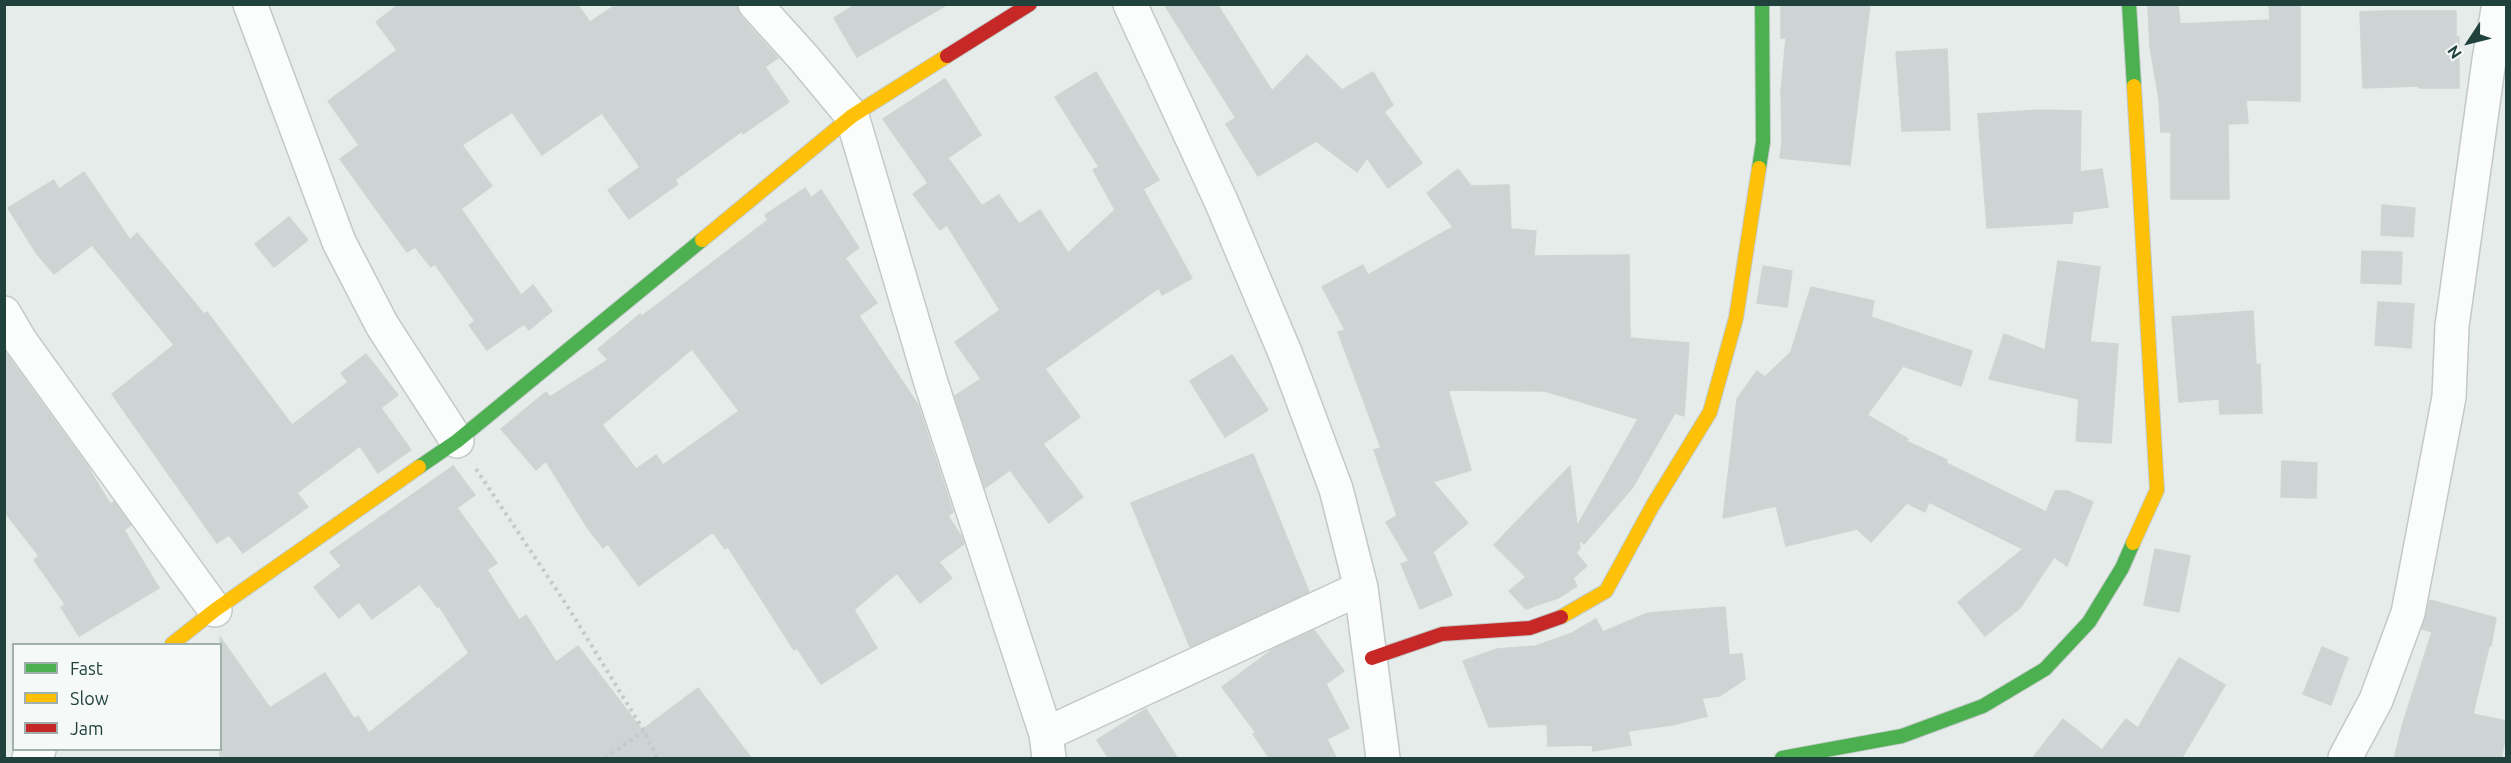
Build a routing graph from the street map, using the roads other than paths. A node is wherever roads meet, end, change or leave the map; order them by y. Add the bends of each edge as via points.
1 (250, 4) edge
2 (755, 4) edge
3 (1030, 4) edge
4 (1130, 4) edge
5 (1762, 4) edge
6 (2128, 4) edge
7 (2499, 4) edge
8 (852, 116) junction
9 (4, 313) edge
10 (457, 441) junction
11 (1361, 588) junction
12 (215, 610) junction
13 (174, 643) edge
14 (1372, 658) junction
15 (1048, 746) edge
16 (1383, 759) edge
17 (1782, 759) edge
18 (2345, 759) edge

1 - 10 street via 339,242 382,325
2 - 8 street
3 - 8 street
4 - 11 street via 1221,201 1286,355 1336,489
5 - 14 street via 1763,142 1736,318 1710,412 1606,591 1566,615 1530,628 1442,634
6 - 17 street via 2157,490 2122,568 2089,622 2045,669 1983,706 1902,736
7 - 18 street via 2452,326 2449,397 2408,613 2376,700
8 - 10 street
8 - 15 street via 931,383
9 - 12 street
10 - 12 street
11 - 14 street
11 - 15 street
12 - 13 street
14 - 16 street

